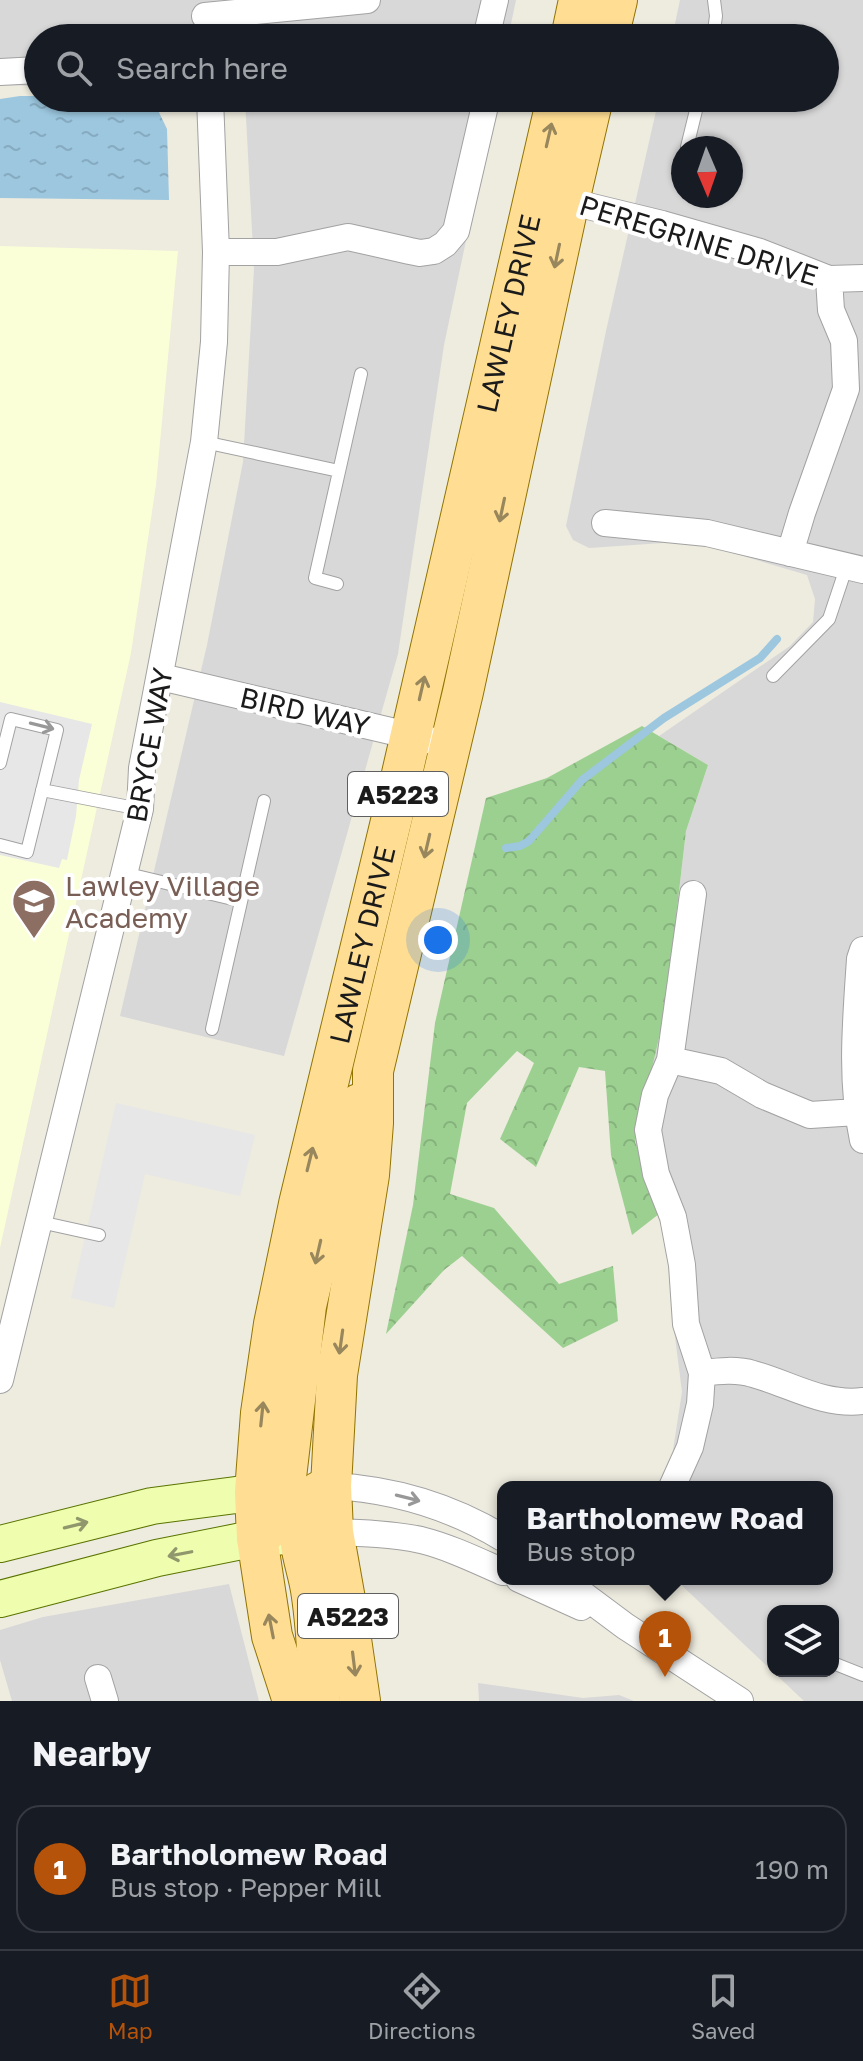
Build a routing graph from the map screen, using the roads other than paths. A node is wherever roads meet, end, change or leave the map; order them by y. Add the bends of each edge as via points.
1 (367, 0) edge
2 (579, 0) edge
3 (617, 0) edge
4 (714, 0) edge
5 (487, 2) edge
6 (205, 18) edge
7 (486, 24) edge
8 (574, 24) edge
9 (611, 24) edge
10 (715, 24) edge
11 (24, 71) edge
12 (0, 72) edge
13 (211, 112) edge
14 (484, 112) edge
15 (556, 112) edge
16 (587, 112) edge
17 (696, 112) edge
18 (690, 136) edge
19 (552, 198) junction
20 (216, 252) junction
21 (863, 278) edge
22 (829, 279) junction
23 (361, 374) dead end
24 (204, 442) junction
25 (339, 471) junction
26 (605, 523) dead end
27 (790, 553) junction
28 (855, 568) edge
29 (337, 584) dead end
30 (773, 676) dead end
31 (161, 677) junction
32 (411, 736) junction
33 (450, 745) junction
34 (0, 763) edge
35 (42, 790) junction
36 (264, 801) dead end
37 (140, 809) junction
38 (0, 845) edge
39 (124, 873) junction
40 (693, 894) dead end
41 (241, 901) junction
42 (863, 950) edge
43 (212, 1029) dead end
44 (859, 1048) edge
45 (670, 1060) junction
46 (373, 1071) junction
47 (857, 1112) junction
48 (863, 1140) edge
49 (40, 1222) junction
50 (99, 1235) dead end
51 (702, 1373) junction
52 (0, 1380) edge
53 (863, 1401) edge
54 (675, 1481) edge
55 (331, 1486) junction
56 (270, 1490) junction
57 (316, 1533) junction
58 (497, 1535) edge
59 (257, 1538) junction
60 (0, 1544) edge
61 (497, 1569) edge
62 (533, 1585) edge
63 (570, 1585) edge
64 (0, 1599) edge
65 (625, 1626) junction
66 (839, 1665) edge
67 (863, 1675) edge
68 (293, 1701) edge
69 (320, 1701) edge
70 (360, 1701) edge
71 (740, 1701) edge

1 - 6 street
2 - 8 main road
3 - 9 main road
4 - 10 lane
5 - 7 street
11 - 12 street
13 - 20 street, BRYCE WAY
14 - 20 street via 456,231 434,251 420,253 348,237 277,252
19 -> 15 main road, LAWLEY DRIVE / A5223
16 - 19 main road, LAWLEY DRIVE / A5223
17 - 18 lane
19 - 22 street, PEREGRINE DRIVE via 760,252
32 -> 19 main road, LAWLEY DRIVE / A5223
19 -> 33 main road, LAWLEY DRIVE / A5223
20 - 24 street, BRYCE WAY
21 - 22 street, PEREGRINE DRIVE
22 - 27 street via 831,310 844,341 846,389
23 - 25 lane
24 - 25 lane
24 - 31 street, BRYCE WAY
25 - 29 lane via 315,578
26 - 27 street via 707,533
27 - 28 street
28 - 30 lane via 829,619
31 - 32 street, BIRD WAY
31 - 37 street, BRYCE WAY via 142,768
32 - 33 street, BIRD WAY
56 -> 32 main road, LAWLEY DRIVE / A5223 via 261,1413 274,1324
33 -> 46 main road, LAWLEY DRIVE / A5223
34 -> 35 lane via 11,719 57,730
35 - 37 lane
35 - 38 lane via 27,852
36 - 41 lane
37 - 39 street, BRYCE WAY
39 - 41 lane
39 - 49 street, BRYCE WAY
40 - 45 street
41 - 43 lane
42 - 44 street
44 - 47 street
45 - 47 street via 721,1071 810,1115
45 - 51 street via 648,1130 656,1174 673,1217 686,1324
46 -> 55 main road, LAWLEY DRIVE / A5223 via 369,1175 337,1375
46 -> 56 main road via 336,1177
47 - 48 street
49 - 50 lane
49 - 52 street, BRYCE WAY
51 - 53 street via 751,1373 808,1395
51 - 54 street via 690,1447
55 - 56 main road
55 - 57 main road, LAWLEY DRIVE / A5223
55 -> 58 street via 411,1498
56 - 59 main road, LAWLEY DRIVE / A5223
60 -> 56 main road via 152,1506
57 - 59 main road
57 - 61 street via 420,1540
57 - 69 main road via 311,1591
57 -> 70 main road, LAWLEY DRIVE / A5223 via 346,1605
59 -> 64 main road
68 -> 59 main road, LAWLEY DRIVE / A5223 via 272,1636
62 - 65 street
63 - 65 street
65 - 71 street
66 - 67 lane

